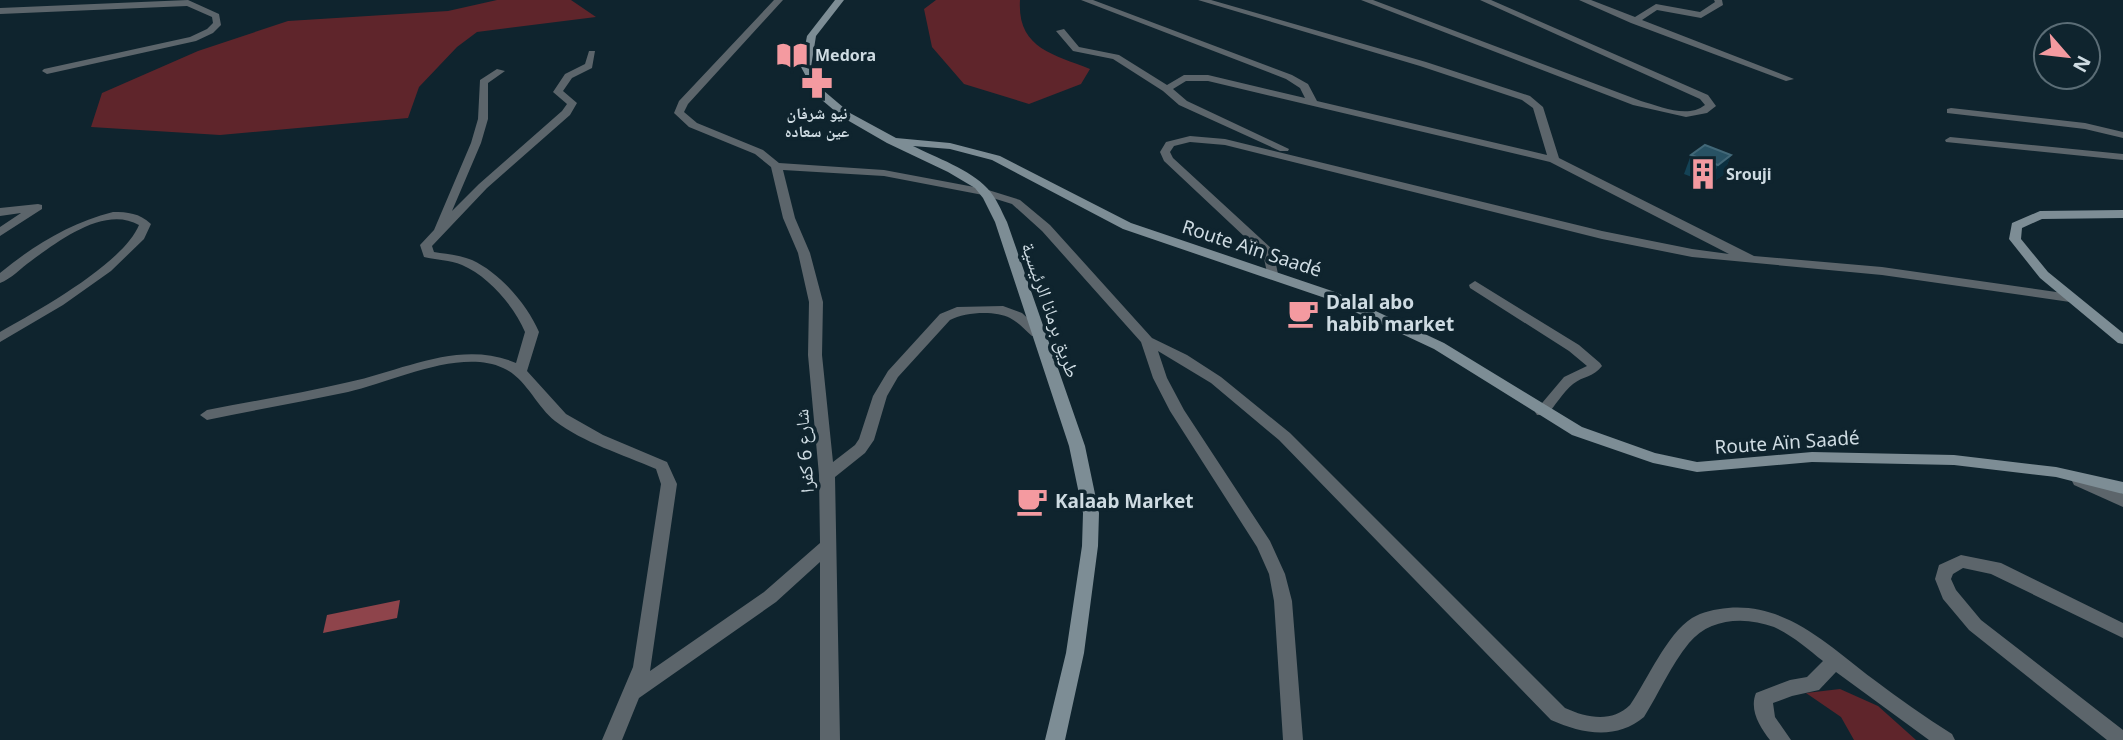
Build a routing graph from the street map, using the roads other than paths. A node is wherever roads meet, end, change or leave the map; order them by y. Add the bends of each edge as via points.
1 (779, 0) edge
2 (840, 0) edge
3 (1085, 0) edge
4 (1202, 0) edge
5 (1365, 0) edge
6 (1484, 0) edge
7 (1583, 0) edge
8 (1718, 0) edge
9 (0, 11) edge
10 (1634, 22) junction
11 (1061, 31) dead end
12 (592, 53) dead end
13 (47, 71) dead end
14 (500, 71) dead end
15 (1789, 79) dead end
16 (1167, 89) junction
17 (1312, 100) junction
18 (1951, 111) dead end
19 (2123, 135) edge
20 (1950, 140) dead end
21 (891, 141) junction
22 (2123, 157) edge
23 (1554, 160) junction
24 (1320, 165) junction
25 (776, 166) junction
26 (985, 192) junction
27 (0, 212) edge
28 (2123, 214) edge
29 (0, 232) edge
30 (439, 233) junction
31 (1751, 260) junction
32 (1272, 274) junction
33 (0, 279) edge
34 (1475, 285) dead end
35 (2070, 298) junction
36 (1037, 333) junction
37 (0, 338) edge
38 (2123, 340) edge
39 (1147, 341) junction
40 (520, 372) junction
41 (1542, 412) junction
42 (206, 415) dead end
43 (2056, 472) junction
44 (827, 475) junction
45 (2123, 488) edge
46 (2123, 501) edge
47 (828, 545) junction
48 (2123, 631) edge
49 (1836, 661) junction
50 (635, 691) junction
51 (612, 740) edge
52 (830, 740) edge
53 (1055, 740) edge
54 (1293, 740) edge
55 (1781, 740) edge
56 (1945, 740) edge
57 (2121, 740) edge

1 - 25 street via 683,103 679,113 693,125 759,152
2 - 21 street, طريق برمانا الرئيسية via 813,36 805,69 832,104
3 - 17 street via 1289,77 1304,86
4 - 23 street via 1526,98 1538,107
5 - 6 street via 1637,103 1684,114 1711,106 1704,97
7 - 10 street
8 - 10 street via 1720,4 1701,15 1656,7
9 - 13 street via 188,3 216,16 218,23 210,32 193,38
10 - 15 street
11 - 16 street via 1076,49 1116,57
12 - 30 street via 589,66 568,76 558,92 572,103 566,113 482,186
14 - 30 street via 483,82 476,143 440,220
16 - 17 street via 1184,78 1199,76
16 - 24 street via 1183,103
17 - 23 street
18 - 19 street via 2085,126
20 - 22 street
21 - 26 street, طريق برمانا الرئيسية via 968,178
21 - 32 street, Route Aïn Saadé via 950,146 996,159 1127,226
23 - 31 street
24 - 31 street via 1602,235
24 - 32 street via 1206,139 1181,139 1166,148 1168,159 1269,253
25 - 26 street via 884,173
25 - 44 street, شارع 6 كفرا via 816,302 815,355
26 - 36 street, طريق برمانا الرئيسية via 1001,222
26 - 39 street via 1031,213
27 - 29 street via 37,207
28 - 35 street via 2040,215 2016,226 2015,239 2022,251
30 - 40 street via 426,245 428,254 476,267 530,324 531,340
31 - 35 street via 1882,271
32 - 41 street, Route Aïn Saadé via 1406,328
33 - 37 street via 55,239 89,222 121,216 145,224 144,233 82,288
34 - 41 street via 1595,366 1569,380
35 - 38 street
36 - 44 street via 1003,310 957,311 945,317 893,374 860,449
36 - 53 street, طريق برمانا الرئيسية via 1077,446 1091,513 1074,653
39 - 49 street via 1189,361 1318,468 1567,719 1593,725 1625,721 1636,712 1668,654 1689,630 1727,615 1771,620 1814,642
39 - 54 street via 1177,411 1252,524 1277,574 1289,657
40 - 42 street via 484,358 463,359 356,386
40 - 50 street via 559,416 601,441 662,466 667,473 652,619
41 - 43 street, Route Aïn Saadé via 1605,443 1698,467 1874,456
43 - 45 street, Route Aïn Saadé
43 - 46 street
44 - 47 street, شارع 6 كفرا
47 - 50 street via 770,597
47 - 52 street, شارع 6 كفرا
48 - 57 street via 1995,568 1961,561 1945,570 1949,594 1975,625
49 - 55 street via 1812,684 1763,699 1766,720
49 - 56 street
50 - 51 street

